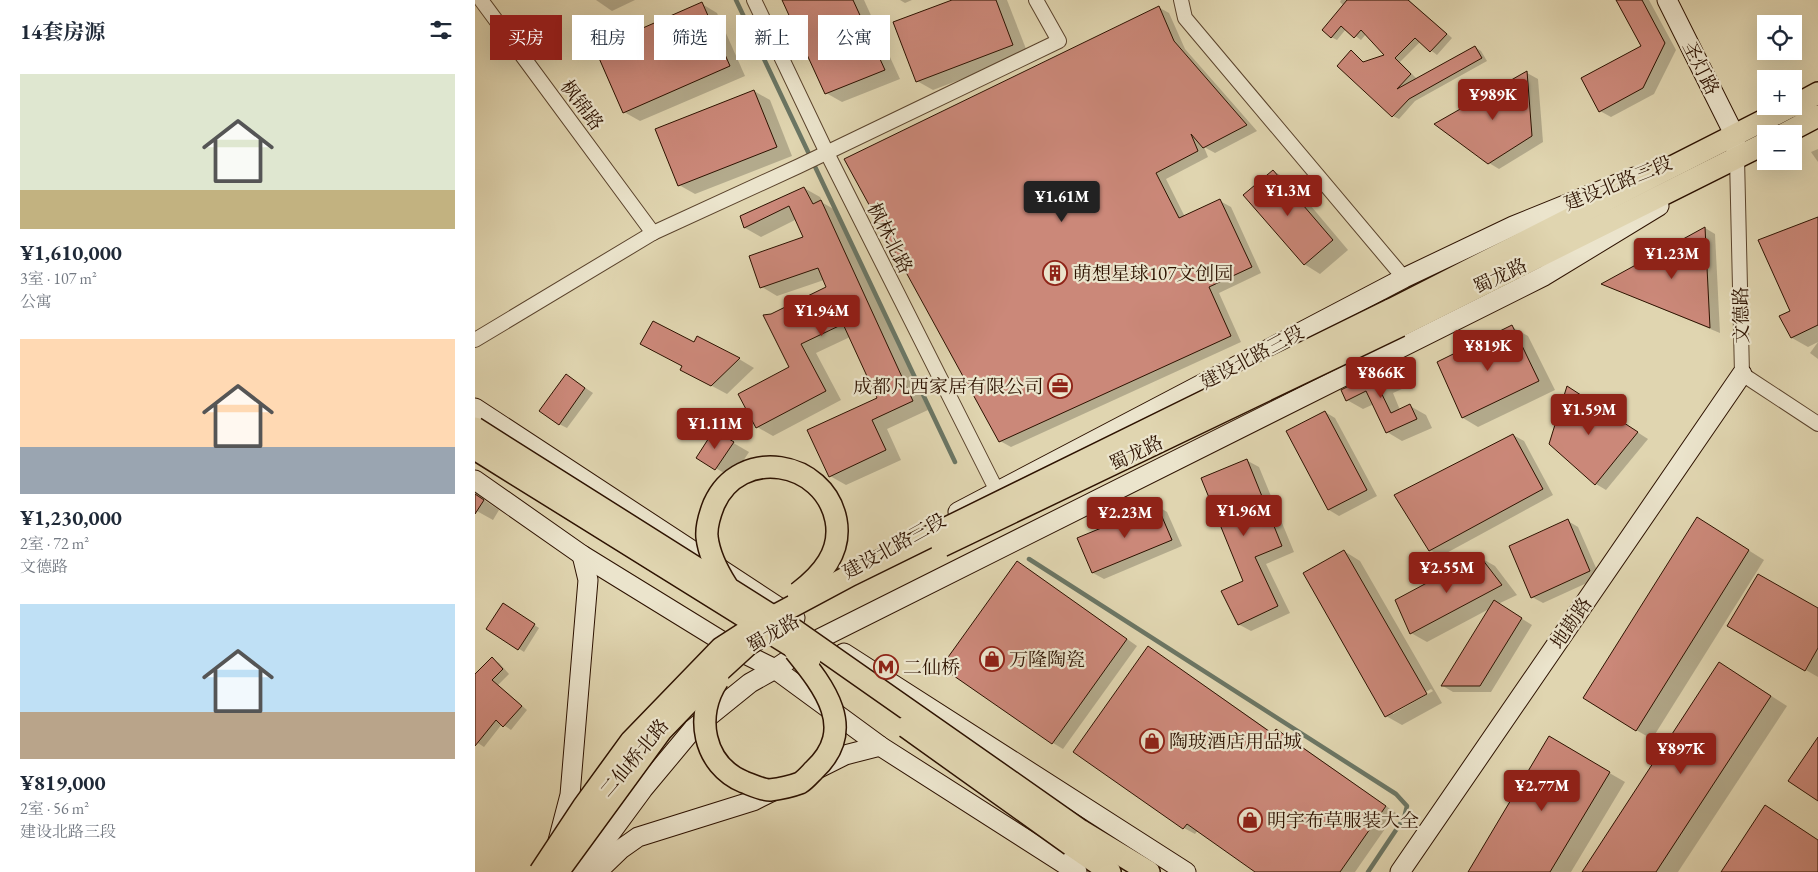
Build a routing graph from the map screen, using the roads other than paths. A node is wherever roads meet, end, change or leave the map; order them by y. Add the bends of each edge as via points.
1 (481, 0) edge
2 (754, 0) edge
3 (1036, 0) edge
4 (1181, 0) edge
5 (1667, 0) edge
6 (1818, 93) edge
7 (1802, 101) edge
8 (1776, 115) edge
9 (1818, 116) edge
10 (1801, 125) edge
11 (1735, 136) junction
12 (1757, 148) edge
13 (822, 154) junction
14 (1737, 158) junction
15 (653, 233) junction
16 (1404, 278) junction
17 (1395, 318) junction
18 (475, 340) edge
19 (1742, 374) junction
20 (475, 408) edge
21 (1818, 424) edge
22 (475, 428) edge
23 (475, 450) edge
24 (475, 480) edge
25 (997, 491) junction
26 (582, 555) junction
27 (727, 586) junction
28 (781, 608) junction
29 (752, 628) junction
30 (776, 628) junction
31 (821, 638) junction
32 (790, 645) junction
33 (733, 648) junction
34 (775, 669) junction
35 (880, 746) junction
36 (1076, 838) junction
37 (556, 863) edge
38 (539, 872) edge
39 (581, 872) edge
40 (597, 872) edge
41 (1077, 872) edge
42 (1110, 872) edge
43 (1149, 872) edge
44 (1186, 872) edge
45 (1400, 872) edge

1 - 15 street, 枫锦路
2 - 13 street, 枫林北路
3 - 13 street via 1059,40
4 - 16 street via 1185,18
5 - 11 main road, 圣灯路
6 - 7 main road, 建设北路三段
8 - 11 main road, 建设北路三段
9 - 10 main road
11 - 14 main road, 文德路
11 - 16 main road, 建设北路三段 via 1513,226
11 - 17 main road
12 - 14 main road, 建设北路三段
13 - 15 street
13 - 25 street, 枫林北路
14 - 17 main road, 蜀龙路
14 - 19 street, 文德路
14 - 31 main road, 建设北路三段 via 1545,276
15 - 18 street
16 - 25 main road, 建设北路三段
17 - 29 main road, 蜀龙路, bridge via 851,575
17 - 30 main road, 蜀龙路, bridge
19 - 21 street
19 - 45 main road, 地勘路
20 - 28 main road
22 - 27 main road, bridge
23 - 32 main road, bridge
24 - 26 main road
25 - 28 main road, 建设北路三段
26 - 33 main road
26 - 37 main road via 588,580 570,794
27 - 29 main road, bridge via 707,537 709,514 718,496 749,470 769,466 790,469 808,477 834,508 837,528 835,549 825,569 809,585
27 - 36 main road, bridge via 793,629
28 - 31 main road
28 - 33 main road, 建设北路三段
29 - 38 main road, 蜀龙路, bridge via 721,648 631,741
30 - 32 main road, bridge via 717,681 707,702 705,731 707,745 732,777 768,790 800,783 823,761 836,724 828,695
30 - 37 main road, 蜀龙路, bridge via 749,644 661,731
31 - 34 main road, 建设北路三段
31 - 44 main road
32 - 36 main road, bridge
33 - 34 main road
33 - 37 main road, 二仙桥北路 via 665,721
34 - 35 main road
34 - 39 main road, 二仙桥北路 via 750,682 693,730 643,789
35 - 40 main road via 845,755 753,801 638,837
35 - 41 main road
36 - 42 main road
36 - 43 main road
37 - 38 main road, 二仙桥北路

